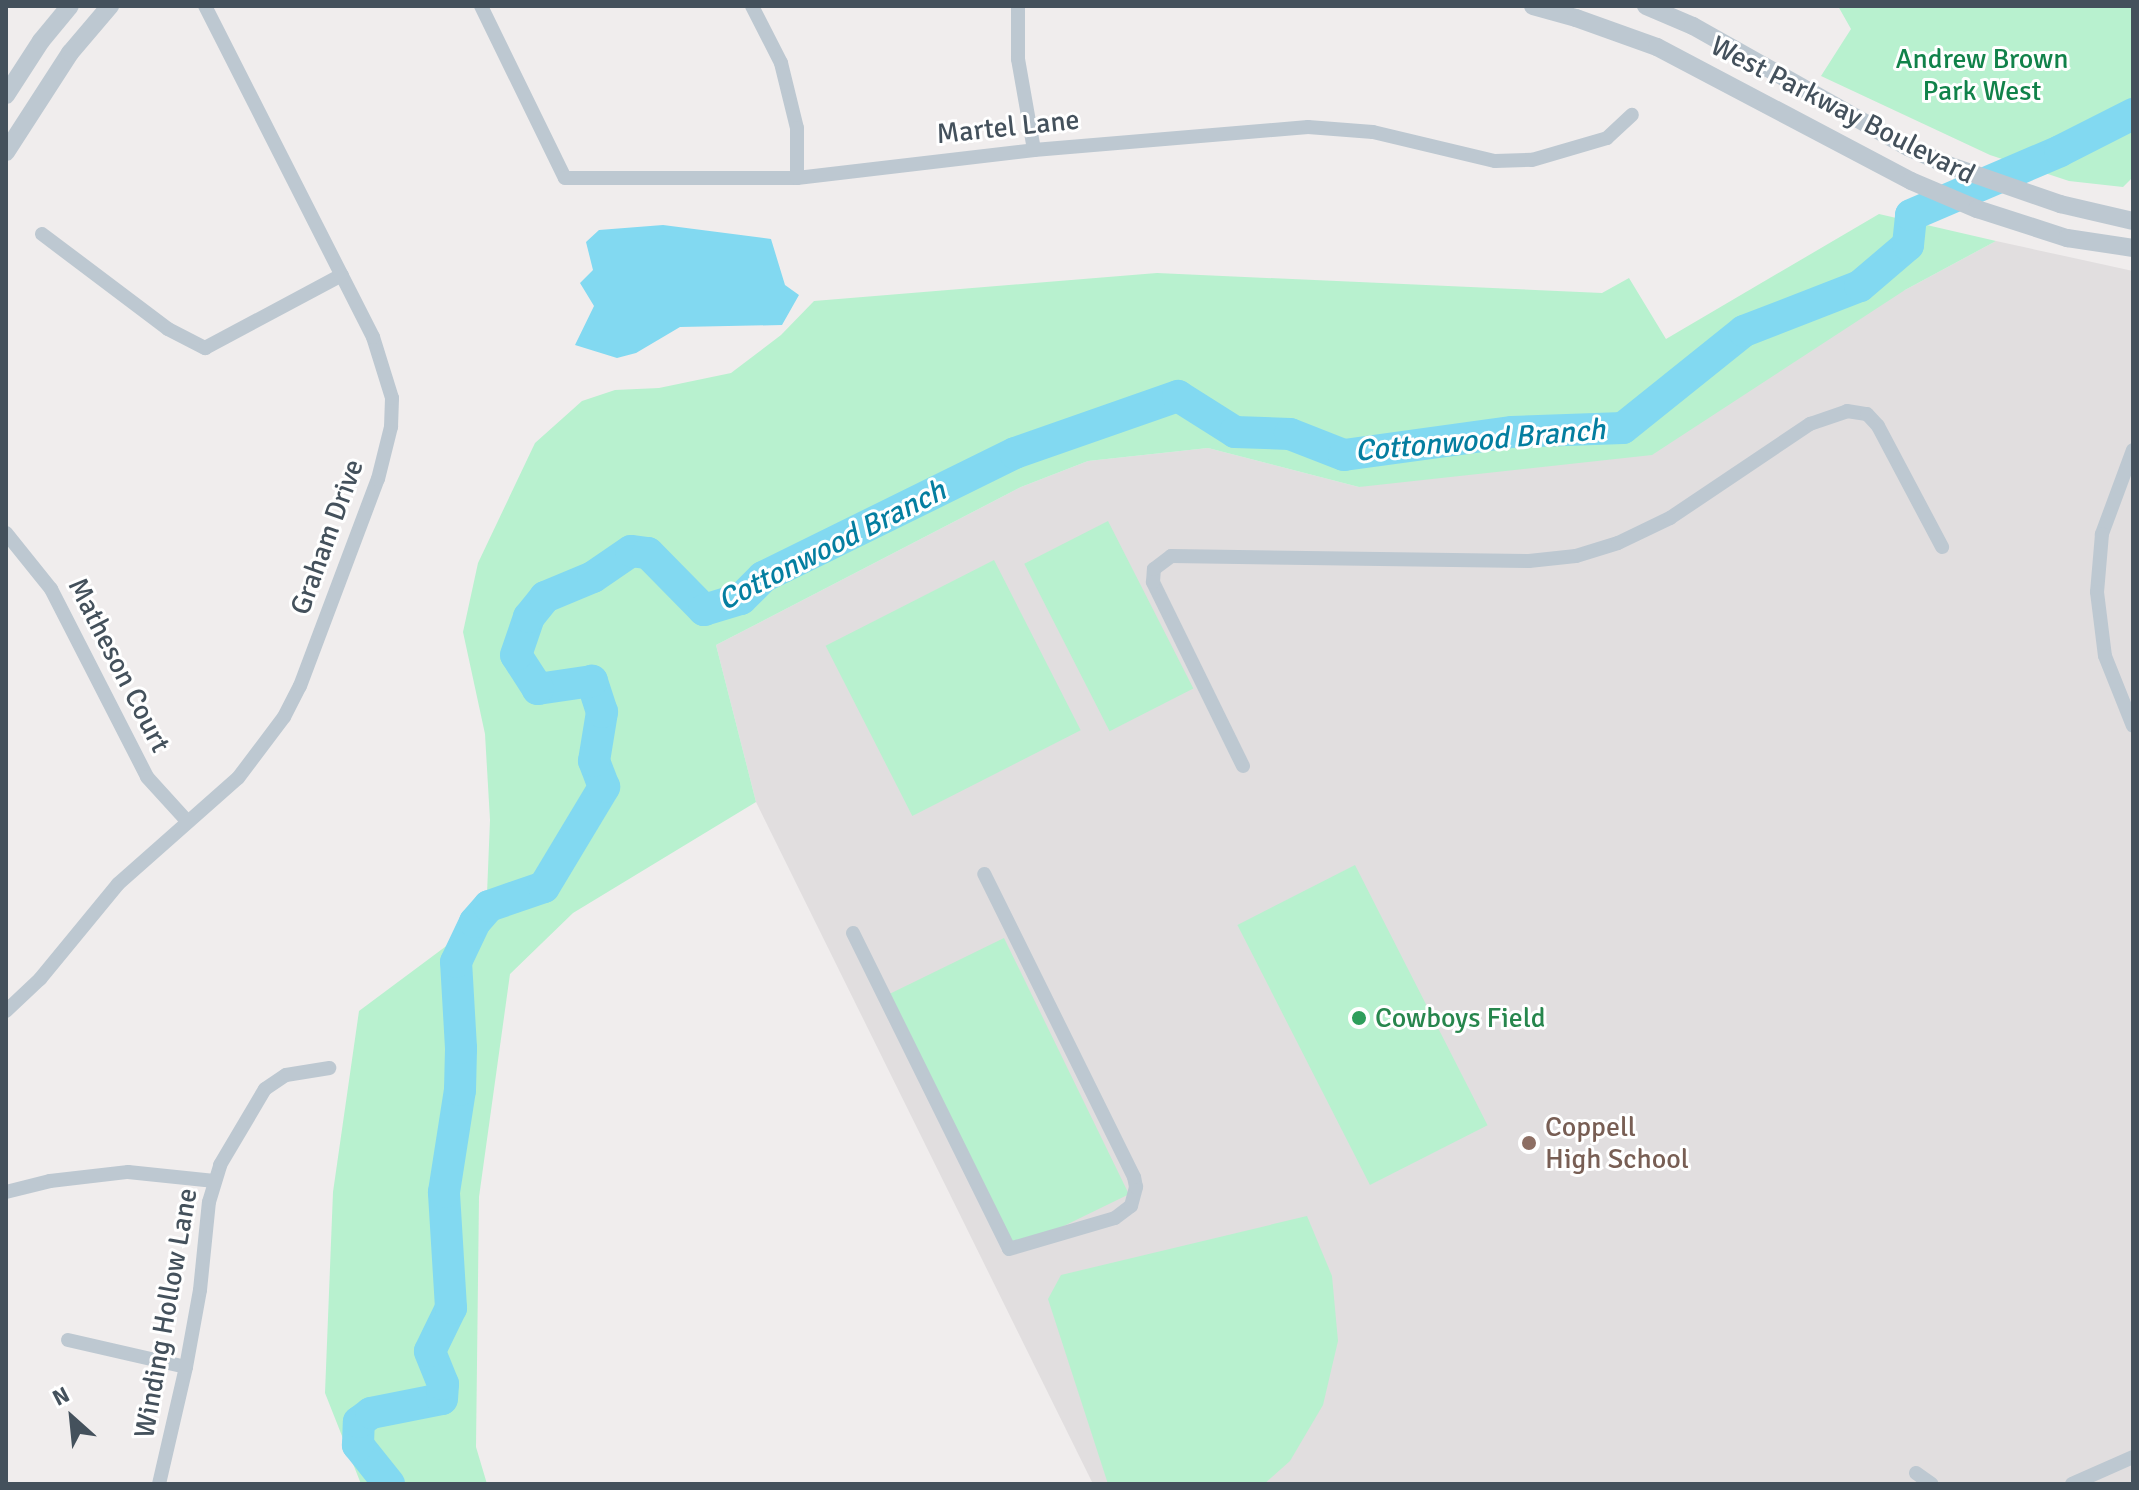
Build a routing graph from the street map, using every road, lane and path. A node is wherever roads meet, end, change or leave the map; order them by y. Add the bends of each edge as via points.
1 (70, 6) edge
2 (110, 6) edge
3 (205, 6) edge
4 (481, 6) edge
5 (752, 6) edge
6 (1018, 6) edge
7 (1533, 6) edge
8 (1646, 6) edge
9 (6, 95) edge
10 (1632, 115) dead end
11 (1034, 150) junction
12 (6, 152) edge
13 (797, 178) junction
14 (2133, 221) edge
15 (42, 234) dead end
16 (2133, 248) edge
17 (342, 275) junction
18 (2133, 450) edge
19 (6, 533) edge
20 (1942, 547) dead end
21 (2133, 726) edge
22 (1243, 766) dead end
23 (187, 821) junction
24 (984, 874) dead end
25 (853, 933) dead end
26 (6, 1011) edge
27 (329, 1068) dead end
28 (215, 1181) junction
29 (6, 1192) edge
30 (68, 1340) dead end
31 (186, 1367) junction
32 (2133, 1457) edge
33 (1916, 1473) dead end
34 (159, 1484) edge
35 (1932, 1484) edge
36 (2072, 1484) edge

1 - 9 street
2 - 12 street via 70,53
3 - 17 street, Graham Drive
4 - 13 street, Martel Lane via 565,178
5 - 13 street via 781,63 797,128
6 - 11 street via 1018,59
7 - 16 street, West Parkway Boulevard via 1657,47 1911,181 2067,238
8 - 14 street, West Parkway Boulevard via 1693,26 1945,164 2060,204
10 - 11 street, Martel Lane via 1607,138 1532,160 1495,161 1373,132 1308,127
11 - 13 street, Martel Lane
15 - 17 street via 168,329 205,348
17 - 23 street, Graham Drive via 373,337 392,398 378,479 284,717 238,778
18 - 21 street via 2102,534 2097,592 2105,656
19 - 23 street, Matheson Court via 51,589 147,777
20 - 22 street via 1878,426 1867,414 1847,411 1810,424 1670,518 1576,556 1529,561 1171,556 1154,569 1153,582
23 - 26 street, Graham Drive via 118,884 40,979
24 - 25 street via 1134,1177 1131,1206 1115,1218 1009,1249
27 - 28 street, Winding Hollow Lane via 286,1075 265,1089
28 - 29 street via 128,1172
28 - 31 street, Winding Hollow Lane
30 - 31 street
31 - 34 street, Winding Hollow Lane
32 - 36 street
33 - 35 street

